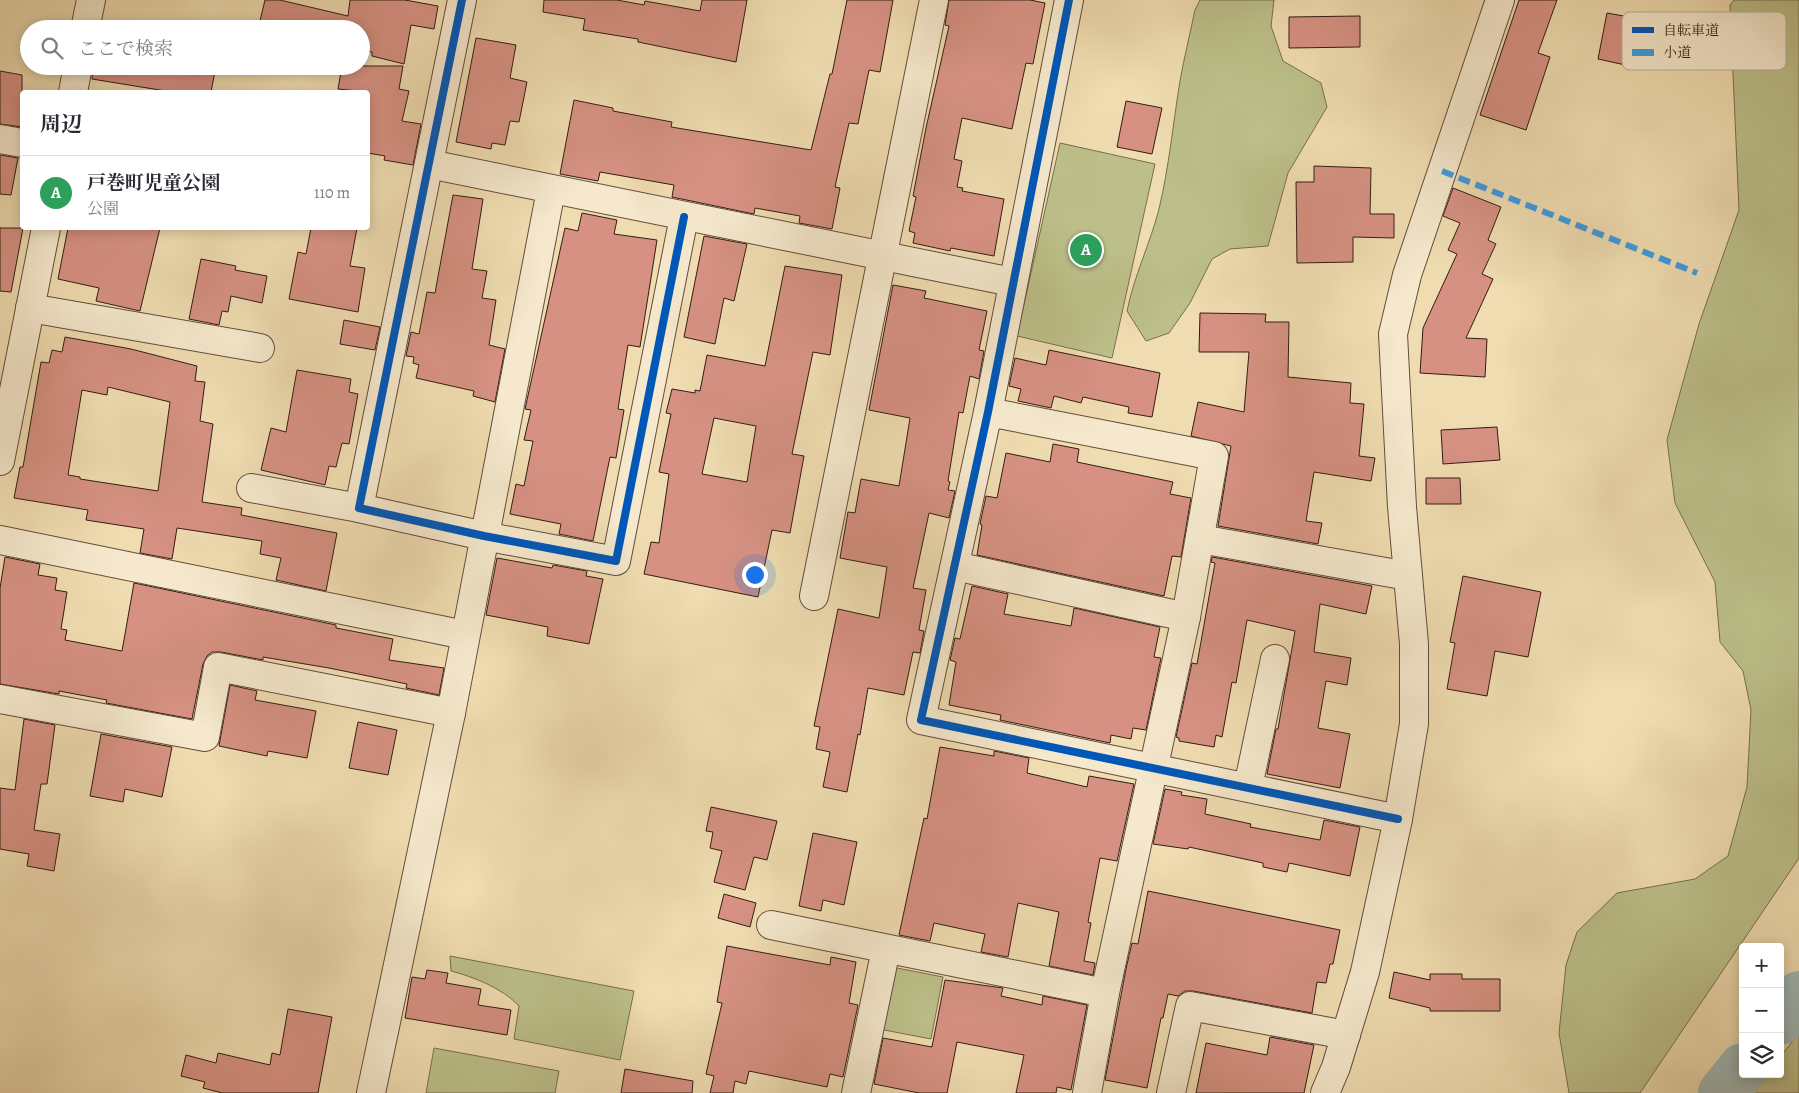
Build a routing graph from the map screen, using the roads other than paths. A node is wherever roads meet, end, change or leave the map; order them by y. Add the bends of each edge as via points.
1 (91, 0) edge
2 (462, 0) edge
3 (934, 0) edge
4 (1069, 0) edge
5 (1500, 0) edge
6 (87, 20) edge
7 (76, 75) edge
8 (73, 90) edge
9 (0, 139) edge
10 (20, 143) edge
11 (429, 164) junction
12 (552, 190) junction
13 (684, 218) junction
14 (46, 230) edge
15 (882, 257) junction
16 (1012, 282) junction
17 (30, 308) junction
18 (11, 345) edge
19 (260, 348) dead end
20 (988, 412) junction
21 (0, 461) edge
22 (251, 488) dead end
23 (359, 508) junction
24 (484, 536) junction
25 (1200, 539) junction
26 (0, 540) edge
27 (955, 566) junction
28 (1408, 576) junction
29 (814, 596) dead end
30 (1186, 617) junction
31 (465, 635) junction
32 (1275, 659) dead end
33 (0, 699) edge
34 (451, 713) junction
35 (1155, 768) junction
36 (1248, 788) junction
37 (1398, 819) junction
38 (771, 925) dead end
39 (886, 949) junction
40 (1105, 993) junction
41 (1346, 1035) junction
42 (371, 1093) edge
43 (856, 1093) edge
44 (1087, 1093) edge
45 (1171, 1093) edge
46 (1326, 1093) edge

1 - 6 street
2 - 11 street
3 - 15 street
4 - 16 street
5 - 28 street via 1406,275 1393,334
7 - 8 street
9 - 10 street
11 - 12 street
11 - 23 street
12 - 13 street
12 - 24 street
13 - 15 street
13 - 24 street via 616,561
14 - 17 street
15 - 16 street
15 - 29 street
16 - 20 street
17 - 18 street
17 - 19 street
18 - 21 street
20 - 25 street via 1214,456
20 - 27 street
22 - 23 street
23 - 24 street
24 - 31 street
25 - 28 street
25 - 30 street
26 - 31 street
27 - 30 street
27 - 35 street via 921,720
28 - 37 street via 1414,644 1414,724
30 - 35 street
31 - 34 street
32 - 36 street
33 - 34 street via 205,737 218,667
34 - 42 street
35 - 36 street
35 - 40 street
36 - 37 street
37 - 41 street via 1366,972
38 - 39 street
39 - 40 street
39 - 43 street
40 - 44 street
41 - 45 street via 1190,1006
41 - 46 street

